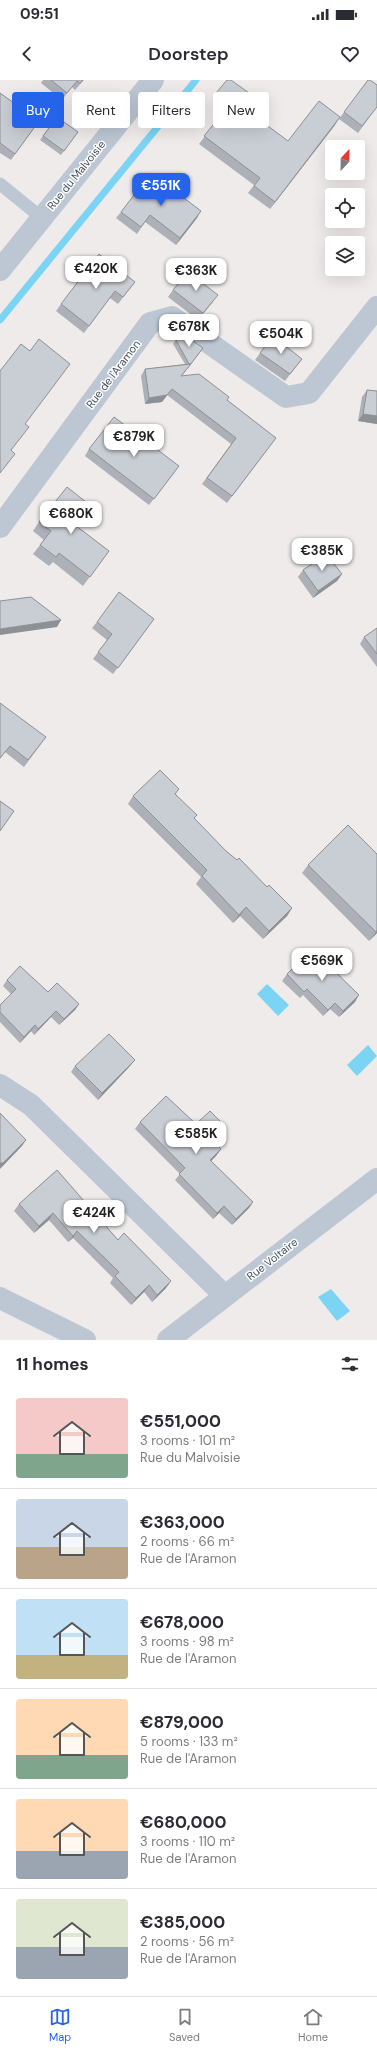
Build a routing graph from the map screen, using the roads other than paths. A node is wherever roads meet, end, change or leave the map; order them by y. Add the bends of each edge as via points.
1 (153, 80) edge
2 (0, 184) edge
3 (42, 218) junction
4 (0, 270) edge
5 (377, 307) edge
6 (0, 527) edge
7 (0, 1085) edge
8 (377, 1179) edge
9 (224, 1296) junction
10 (0, 1298) edge
11 (71, 1337) edge
12 (168, 1340) edge

1 - 3 street, Rue du Malvoisie
2 - 3 lane
3 - 4 street, Rue du Malvoisie
5 - 6 street, Rue de l'Aramon via 309,393 286,397 172,317 150,324
7 - 9 street via 30,1105
8 - 9 street, Rue Voltaire
9 - 12 street, Rue Voltaire
10 - 11 street

